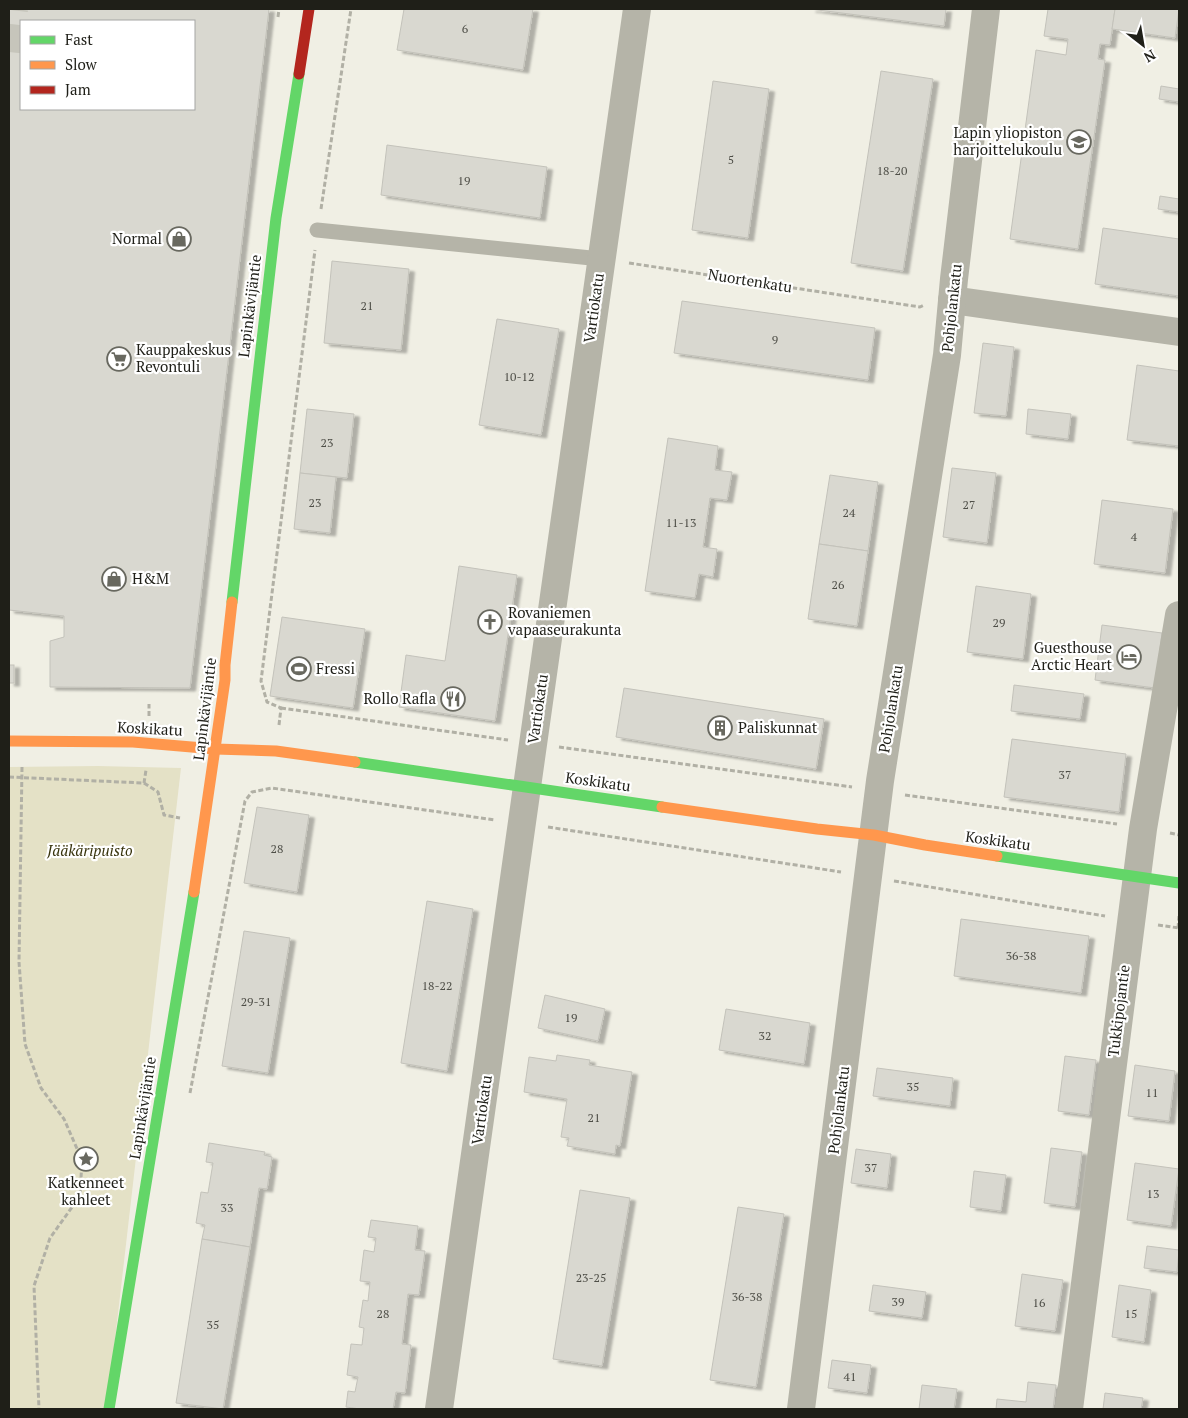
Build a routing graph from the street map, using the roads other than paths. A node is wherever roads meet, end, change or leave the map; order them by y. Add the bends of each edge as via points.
1 (309, 9) edge
2 (637, 9) edge
3 (986, 9) edge
4 (317, 230) road end
5 (601, 259) junction
6 (952, 300) junction
7 (1179, 332) edge
8 (1179, 615) edge
9 (15, 741) edge
10 (215, 749) junction
11 (527, 788) junction
12 (874, 835) junction
13 (1137, 877) junction
14 (1179, 883) edge
15 (109, 1409) edge
16 (439, 1409) edge
17 (800, 1409) edge
18 (1069, 1409) edge

1 - 10 main road, Lapinkävijäntie via 276,218
2 - 5 street, Vartiokatu
3 - 6 street, Pohjolankatu
4 - 5 lane
5 - 11 street, Vartiokatu
6 - 7 street
6 - 12 street, Pohjolankatu via 947,355
8 - 13 street, Tukkipojantie
9 - 10 main road, Koskikatu via 133,742
10 - 11 main road, Koskikatu via 276,751
10 - 15 main road, Lapinkävijäntie
11 - 12 main road, Koskikatu
11 - 16 street, Vartiokatu
12 - 13 main road, Koskikatu via 925,846
12 - 17 street, Pohjolankatu
13 - 14 main road, Koskikatu
13 - 18 street, Tukkipojantie

